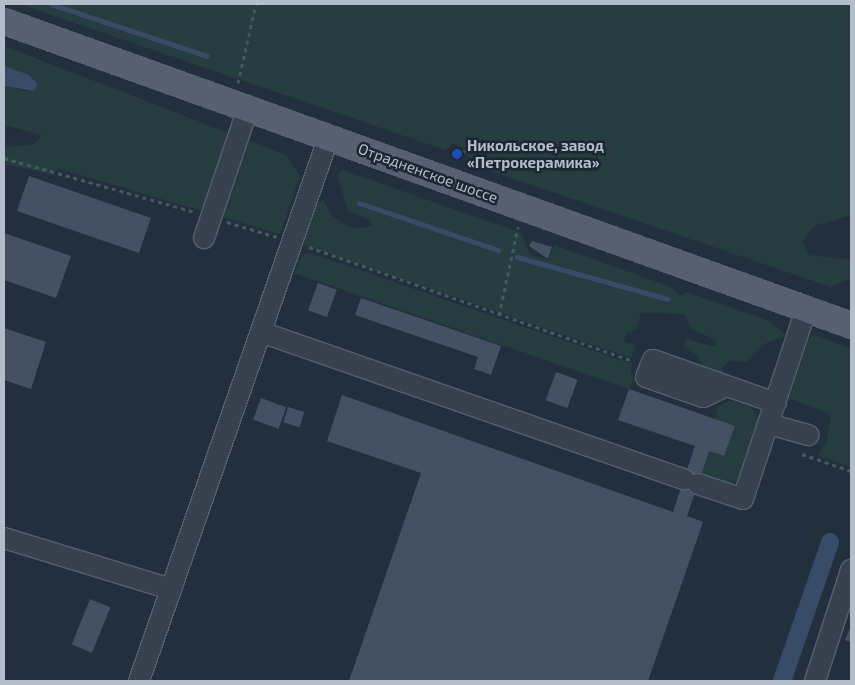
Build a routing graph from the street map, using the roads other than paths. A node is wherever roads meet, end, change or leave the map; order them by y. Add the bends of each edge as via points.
1 (4, 21) edge
2 (243, 106) junction
3 (329, 136) junction
4 (204, 238) dead end
5 (806, 310) junction
6 (851, 325) edge
7 (260, 332) junction
8 (650, 367) road end
9 (776, 403) junction
10 (769, 424) junction
11 (803, 444) road end
12 (4, 538) edge
13 (851, 570) edge
14 (171, 589) junction
15 (139, 681) edge
16 (816, 681) edge

1 - 2 main road, Отрадненское шоссе
2 - 3 main road, Отрадненское шоссе
2 - 4 lane
3 - 5 main road, Отрадненское шоссе
3 - 7 lane
5 - 6 main road, Отрадненское шоссе
5 - 9 lane
7 - 10 lane via 743,499
7 - 14 lane
8 - 9 lane via 653,360
9 - 10 lane
10 - 11 lane
12 - 14 lane
13 - 16 lane
14 - 15 lane

